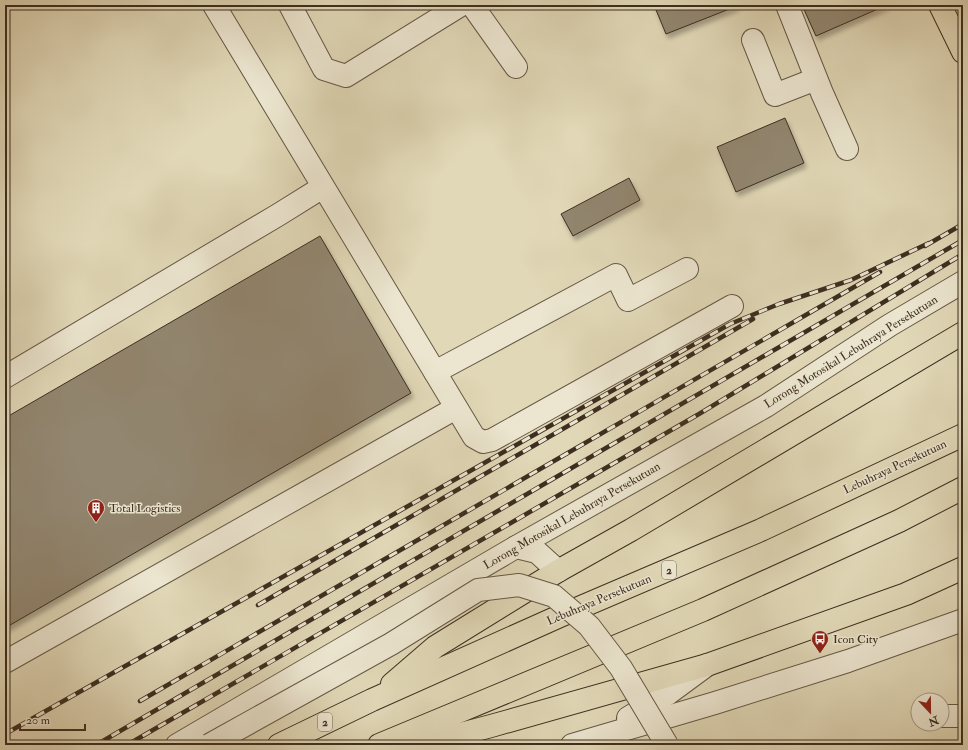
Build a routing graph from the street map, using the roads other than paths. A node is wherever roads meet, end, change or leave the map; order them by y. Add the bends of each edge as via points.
1 (214, 5) edge
2 (290, 5) edge
3 (461, 5) edge
4 (472, 5) edge
5 (787, 5) edge
6 (940, 5) edge
7 (753, 40) dead end
8 (963, 52) edge
9 (516, 67) dead end
10 (816, 79) junction
11 (847, 149) dead end
12 (323, 187) junction
13 (687, 269) dead end
14 (963, 282) edge
15 (732, 306) dead end
16 (963, 333) edge
17 (435, 372) junction
18 (5, 378) edge
19 (456, 408) junction
20 (963, 435) edge
21 (963, 488) edge
22 (516, 547) junction
23 (963, 568) edge
24 (558, 571) junction
25 (963, 620) edge
26 (5, 662) edge
27 (707, 665) junction
28 (372, 700) junction
29 (950, 716) edge
30 (963, 716) edge
31 (178, 745) edge
32 (209, 745) edge
33 (279, 745) edge
34 (379, 745) edge
35 (420, 745) edge
36 (572, 745) edge
37 (668, 745) edge

1 - 12 street
2 - 3 street via 324,69 346,76
4 - 9 street
5 - 10 street
6 - 8 highway
7 - 10 street via 775,95
10 - 11 street
12 - 17 street
12 - 18 street
13 - 17 street via 628,300 616,275
14 - 22 street, Lorong Motosikal Lebuhraya Persekutuan via 890,325 766,406
15 - 19 street via 492,440 483,442 474,437
16 - 24 highway
17 - 19 street
19 - 26 street
20 - 28 highway, Lebuhraya Persekutuan / 2 via 761,530
21 - 34 highway via 899,521 703,610
22 - 24 street via 537,552
22 - 31 street, Lorong Motosikal Lebuhraya Persekutuan
23 - 27 highway via 906,594
24 - 28 highway via 435,646
25 - 36 street via 715,703
27 - 35 highway
27 - 36 street via 670,694
28 - 33 highway, Lebuhraya Persekutuan / 2
29 - 30 street
32 - 37 street, bridge via 392,644 478,590 519,584 554,596 589,626 621,668

